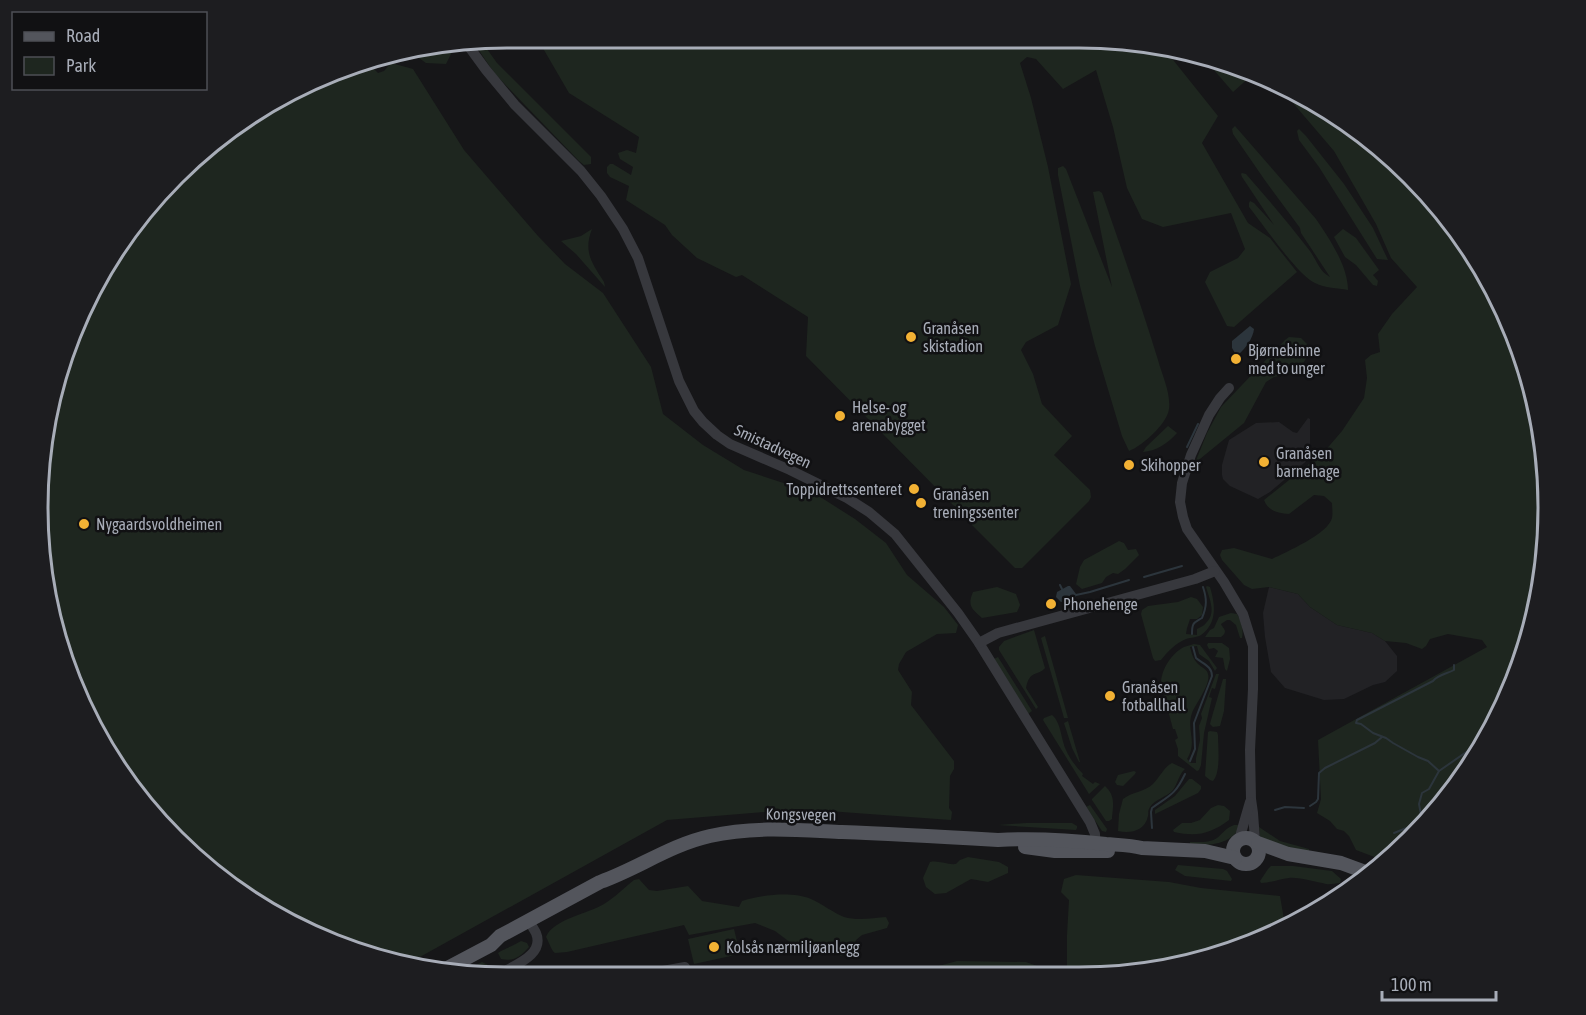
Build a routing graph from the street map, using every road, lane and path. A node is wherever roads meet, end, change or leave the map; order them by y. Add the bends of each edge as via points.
1 (471, 50) edge
2 (1229, 388) dead end
3 (1215, 571) junction
4 (979, 643) junction
5 (1251, 799) junction
6 (1237, 841) junction
7 (1256, 842) junction
8 (1097, 847) junction
9 (1205, 850) junction
10 (1288, 854) junction
11 (1235, 858) junction
12 (1257, 859) junction
13 (1360, 870) edge
14 (531, 924) junction
15 (456, 964) edge
16 (511, 967) edge

1 - 4 street, Smistadvegen via 501,88 590,183 623,229 638,258 679,381 703,422 730,444 821,484 869,512 895,534
2 - 3 street via 1213,407 1203,428 1180,491 1187,529
3 - 4 street via 998,633
3 - 5 street via 1243,614 1253,646
4 - 8 street, Smistadvegen via 1090,822
5 - 6 street
5 - 7 street
6 - 7 main road, Kongsvegen via 1247,837
6 - 9 main road, Kongsvegen
6 - 11 main road
7 - 10 main road, Kongsvegen
7 - 12 main road via 1260,852
8 - 9 main road, Kongsvegen
8 - 14 main road, Kongsvegen via 1018,839 789,829 734,832 708,836 658,855 600,882
9 - 11 main road, Kongsvegen
10 - 12 main road, Kongsvegen
10 - 13 main road, Kongsvegen
11 - 12 main road, Kongsvegen via 1246,864
14 - 15 main road, Kongsvegen via 500,936
14 - 16 street via 537,934 534,952

